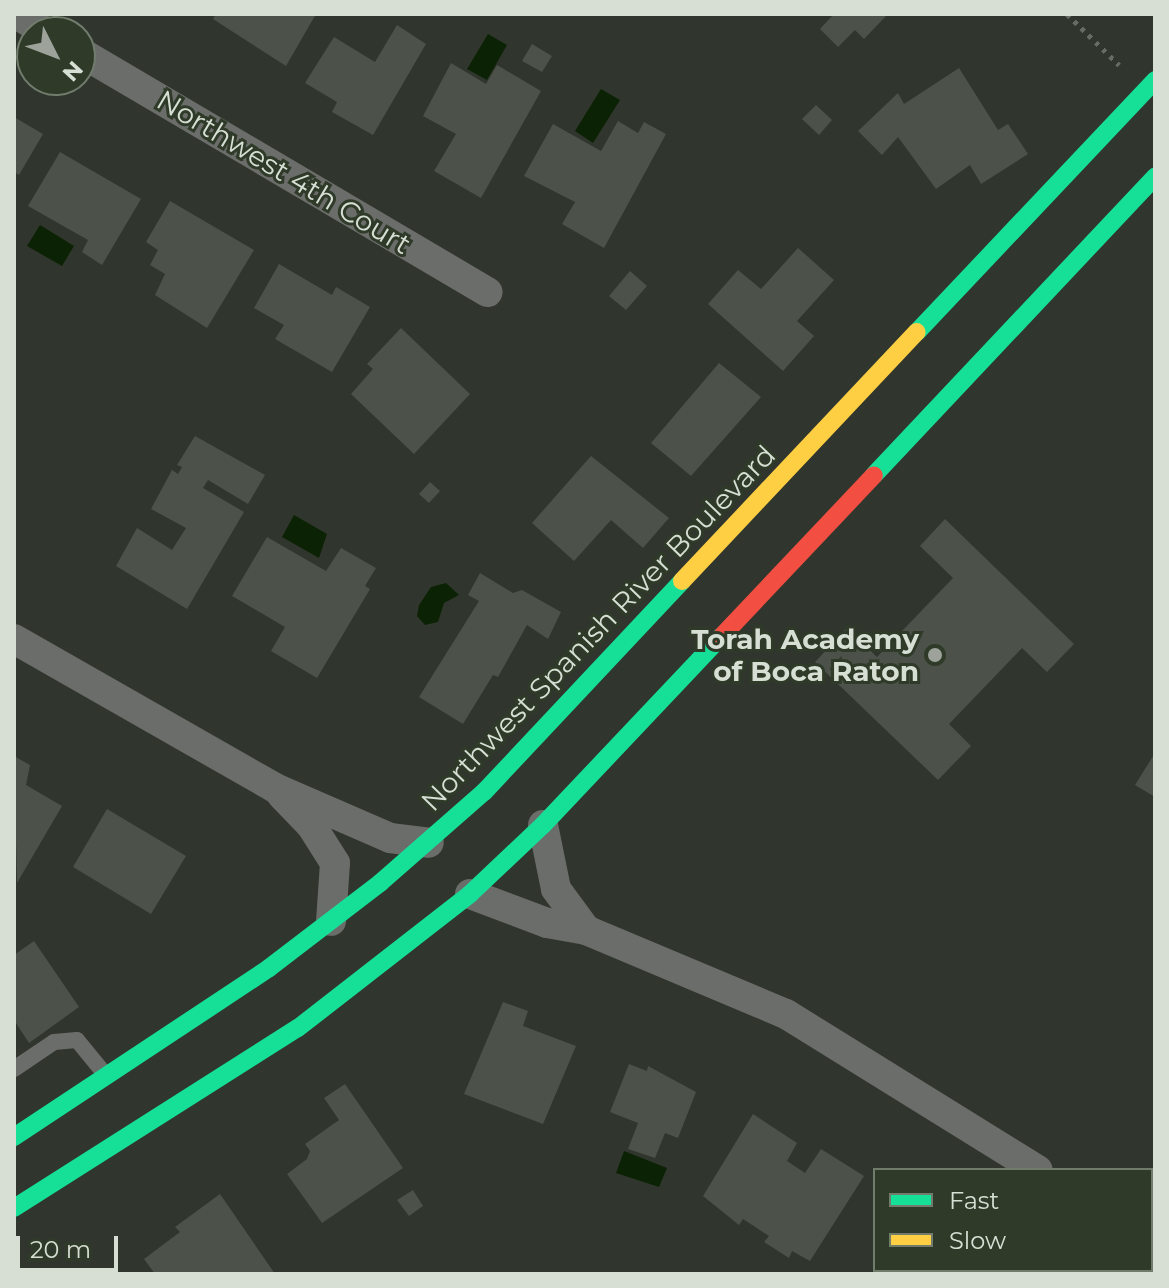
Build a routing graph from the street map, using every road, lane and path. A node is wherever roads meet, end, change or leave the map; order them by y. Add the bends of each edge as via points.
1 (1067, 14) edge
2 (96, 61) edge
3 (1150, 86) edge
4 (1155, 177) edge
5 (488, 292) dead end
6 (14, 639) edge
7 (275, 788) junction
8 (543, 825) junction
9 (429, 843) junction
10 (470, 894) junction
11 (331, 921) junction
12 (586, 930) junction
13 (14, 1069) edge
14 (107, 1077) junction
15 (14, 1137) edge
16 (1035, 1168) edge
17 (14, 1208) edge

1 - 3 path
2 - 5 street, Northwest 4th Court
3 - 9 main road, Northwest Spanish River Boulevard via 531,745
4 - 8 main road
6 - 7 street
7 - 9 street via 390,838
7 - 11 street via 311,825 335,863
8 - 10 main road
8 - 12 street via 556,889
9 - 11 main road, Northwest Spanish River Boulevard
10 - 12 street via 547,923
10 - 17 main road via 298,1028
11 - 14 main road, Northwest Spanish River Boulevard
12 - 16 street via 786,1014
13 - 14 lane via 54,1042 77,1040
14 - 15 main road, Northwest Spanish River Boulevard

